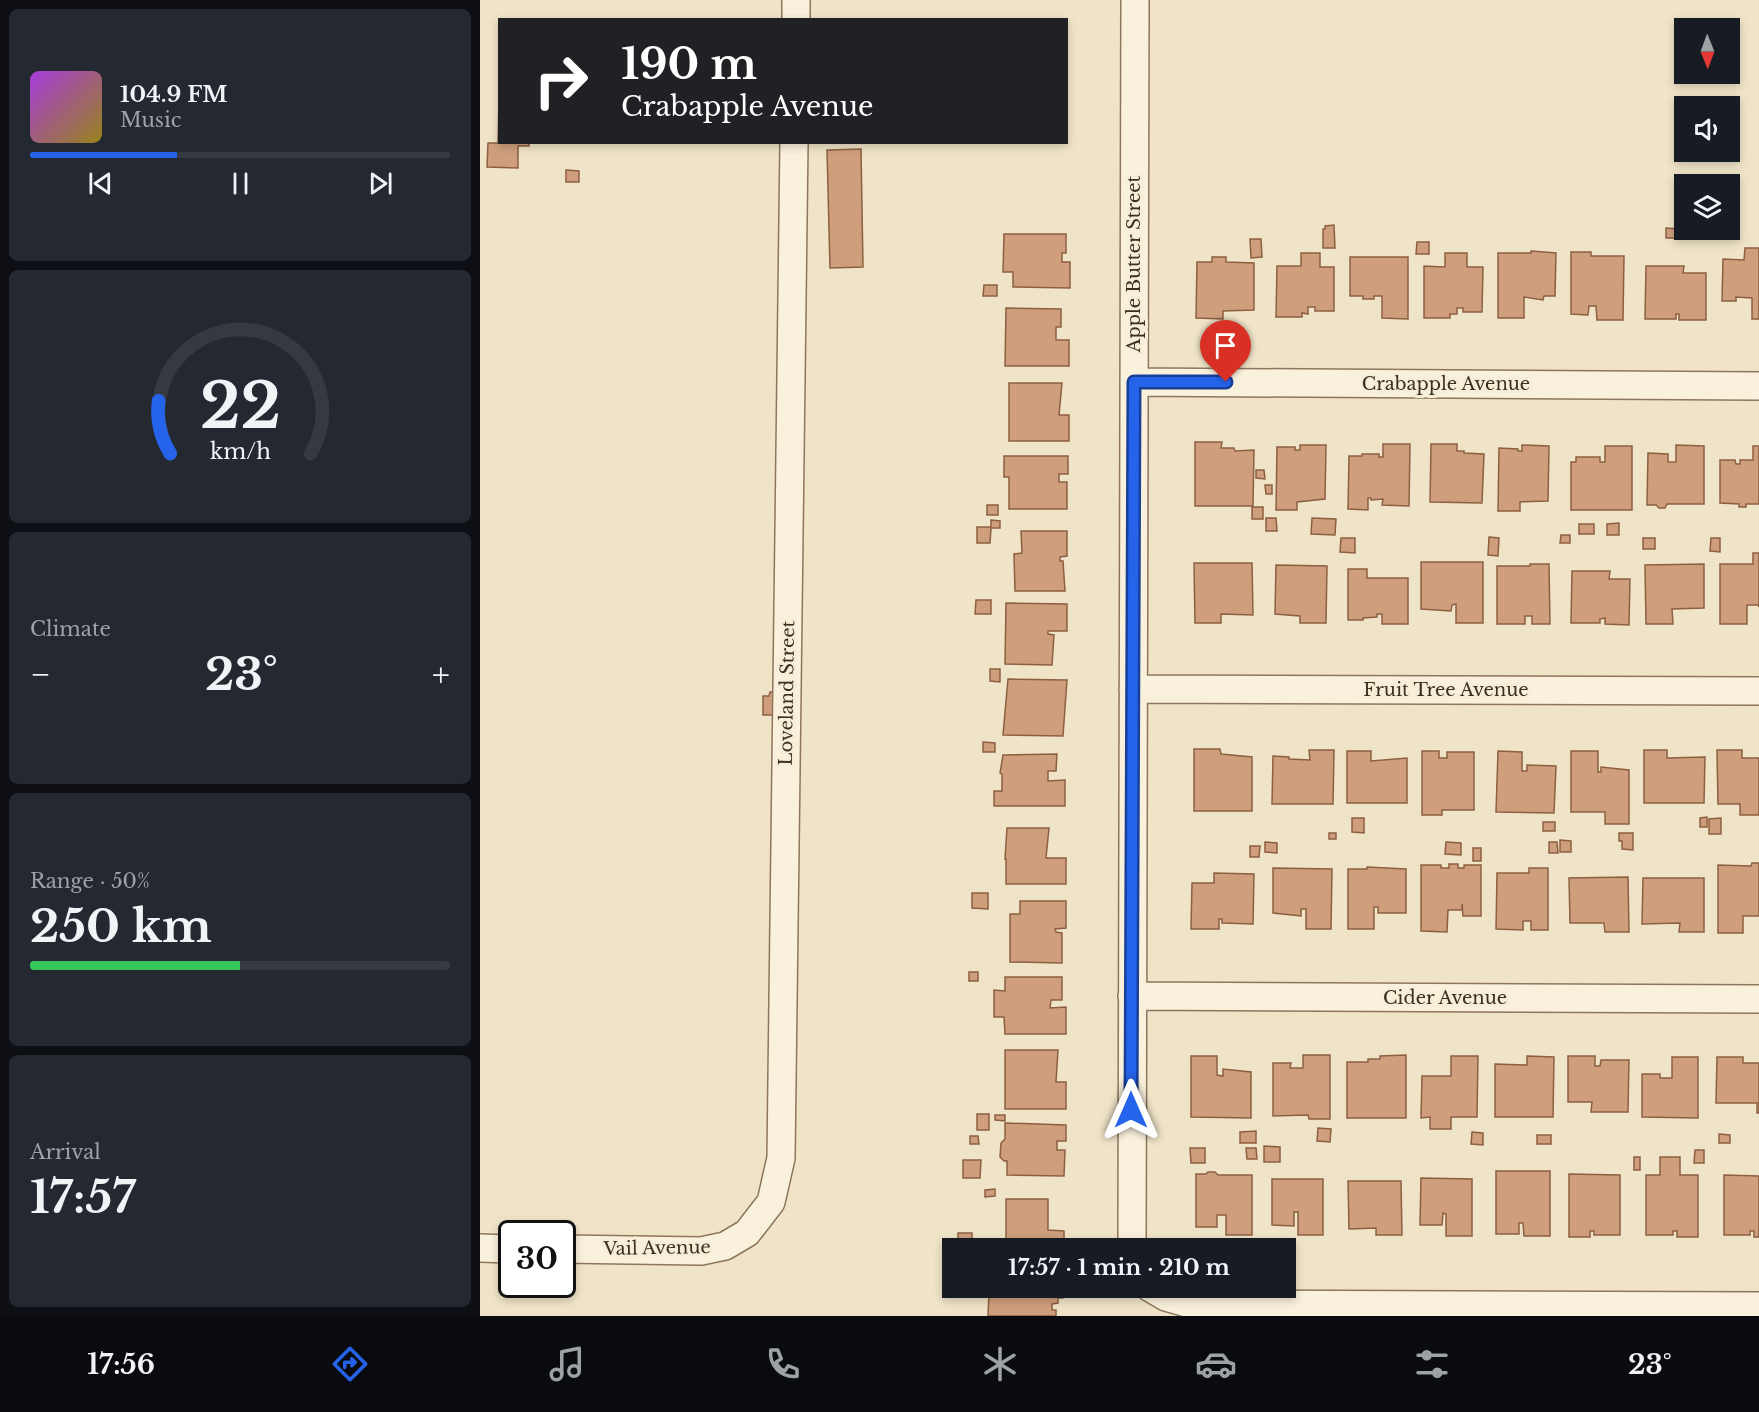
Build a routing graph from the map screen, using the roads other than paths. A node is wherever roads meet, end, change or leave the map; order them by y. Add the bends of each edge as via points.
1 (796, 0) edge
2 (1135, 0) edge
3 (796, 18) edge
4 (794, 144) edge
5 (1134, 382) junction
6 (1759, 386) edge
7 (1132, 689) junction
8 (1759, 691) edge
9 (1132, 996) junction
10 (1759, 999) edge
11 (747, 1233) joint
12 (1132, 1238) edge
13 (480, 1248) edge
14 (498, 1249) edge
15 (576, 1249) edge
16 (1169, 1298) edge
17 (1759, 1306) edge

1 - 3 street
2 - 5 street, Apple Butter Street
4 - 11 street, Loveland Street via 782,1158 771,1202
5 - 6 street, Crabapple Avenue
5 - 7 street, Apple Butter Street
7 - 8 street, Fruit Tree Avenue
7 - 9 street, Apple Butter Street
9 - 10 street, Cider Avenue
9 - 12 street, Apple Butter Street
11 - 15 street, Vail Avenue via 725,1246 701,1251
13 - 14 street
16 - 17 street via 1190,1304

